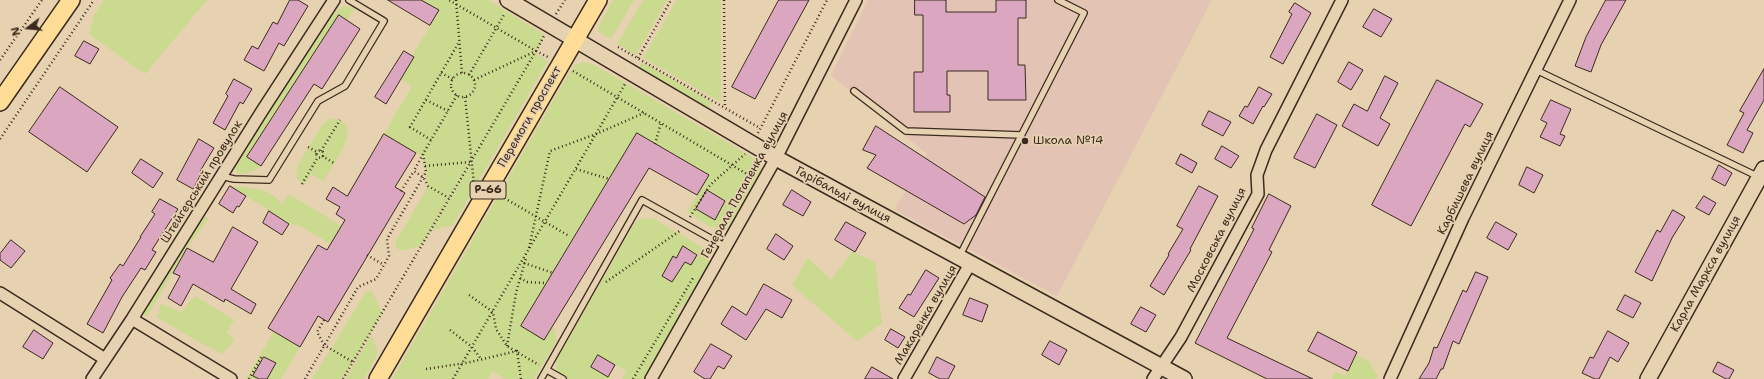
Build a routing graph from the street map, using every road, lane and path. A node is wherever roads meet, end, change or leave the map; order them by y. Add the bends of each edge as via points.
1 (42, 0) edge
2 (71, 0) edge
3 (94, 0) edge
4 (334, 0) edge
5 (349, 0) edge
6 (449, 0) edge
7 (456, 0) edge
8 (598, 0) edge
9 (671, 0) edge
10 (724, 0) edge
11 (827, 0) edge
12 (856, 0) edge
13 (1058, 0) edge
14 (1342, 0) edge
15 (1570, 0) edge
16 (456, 4) junction
17 (508, 5) edge
18 (496, 28) junction
19 (575, 40) junction
20 (459, 42) junction
21 (612, 44) dead end
22 (536, 51) junction
23 (550, 58) dead end
24 (638, 58) junction
25 (0, 60) edge
26 (572, 70) dead end
27 (1536, 70) junction
28 (441, 73) junction
29 (462, 73) junction
30 (469, 75) junction
31 (453, 79) junction
32 (474, 80) junction
33 (626, 83) dead end
34 (854, 91) dead end
35 (458, 95) junction
36 (465, 97) junction
37 (618, 97) junction
38 (426, 100) junction
39 (0, 102) edge
40 (725, 107) junction
41 (448, 111) junction
42 (644, 113) junction
43 (340, 120) dead end
44 (661, 123) junction
45 (760, 128) junction
46 (596, 134) junction
47 (1021, 136) junction
48 (0, 139) edge
49 (431, 140) junction
50 (655, 144) dead end
51 (753, 144) junction
52 (308, 147) dead end
53 (321, 151) junction
54 (317, 152) junction
55 (423, 154) junction
56 (322, 156) junction
57 (318, 157) junction
58 (776, 158) junction
59 (471, 162) junction
60 (334, 163) dead end
61 (425, 166) junction
62 (732, 166) junction
63 (576, 169) junction
64 (414, 171) junction
65 (1762, 173) edge
66 (222, 176) junction
67 (424, 178) junction
68 (609, 178) dead end
69 (758, 181) dead end
70 (302, 184) dead end
71 (475, 188) dead end
72 (401, 191) dead end
73 (499, 195) dead end
74 (449, 198) junction
75 (535, 215) junction
76 (545, 221) junction
77 (688, 226) junction
78 (569, 236) dead end
79 (726, 247) junction
80 (528, 251) junction
81 (368, 255) dead end
82 (965, 260) junction
83 (524, 263) junction
84 (384, 265) junction
85 (553, 272) dead end
86 (696, 273) dead end
87 (520, 278) junction
88 (527, 282) junction
89 (546, 283) dead end
90 (518, 285) junction
91 (0, 292) edge
92 (589, 294) junction
93 (469, 295) dead end
94 (493, 312) junction
95 (132, 320) junction
96 (324, 320) dead end
97 (450, 330) dead end
98 (324, 345) junction
99 (507, 346) junction
100 (472, 347) junction
101 (516, 351) junction
102 (262, 356) dead end
103 (105, 359) junction
104 (481, 359) junction
105 (353, 362) junction
106 (462, 364) junction
107 (1160, 366) junction
108 (426, 369) dead end
109 (547, 370) junction
110 (92, 379) edge
111 (231, 379) edge
112 (249, 379) edge
113 (305, 379) edge
114 (343, 379) edge
115 (378, 379) edge
116 (453, 379) edge
117 (521, 379) edge
118 (541, 379) edge
119 (563, 379) edge
120 (633, 379) edge
121 (651, 379) edge
122 (904, 379) edge
123 (1153, 379) edge
124 (1184, 379) edge
125 (1390, 379) edge
126 (1648, 379) edge

1 - 25 path
2 - 39 main road
3 - 48 path
4 - 66 street, Штейгерський провулок
5 - 66 lane via 384,21 345,86 318,101 269,180
6 - 16 path
7 - 16 path
8 - 19 main road, Перемоги проспект / Р-66
9 - 24 path
10 - 40 path
11 - 45 path
12 - 58 street, Генерала Потапенка вулиця
13 - 47 lane via 1084,13
14 - 107 street, Московська вулиця via 1266,150 1257,174 1258,194 1181,337
15 - 27 street, Карбишева вулиця
16 - 18 path
16 - 20 path
17 - 18 path
17 - 19 street, Гарібальді вулиця
18 - 22 path
18 - 30 path
19 - 51 street, Гарібальді вулиця
19 - 115 main road, Перемоги проспект / Р-66
20 - 28 path
20 - 29 path
21 - 24 path
22 - 23 path
22 - 32 path
22 - 59 path
24 - 40 path
26 - 37 path
27 - 65 lane
27 - 125 street, Карбишева вулиця via 1463,218
28 - 31 path
28 - 38 path
29 - 30 path
29 - 31 path
30 - 32 path
31 - 35 path via 452,89
32 - 36 path via 472,94
33 - 37 path
34 - 47 lane via 906,130
35 - 36 path
35 - 41 path
36 - 59 path
37 - 42 path
37 - 46 path
38 - 41 path
38 - 49 path via 410,127
40 - 45 path
41 - 49 path
42 - 44 path
42 - 46 path
43 - 53 path
44 - 50 path
44 - 62 path
45 - 51 path
46 - 63 path
46 - 75 path via 550,151
47 - 82 lane
49 - 55 path
51 - 58 street, Гарібальді вулиця
51 - 62 path
52 - 54 path
53 - 54 path
53 - 56 path
54 - 57 path
55 - 61 path
55 - 64 path
56 - 57 path
56 - 60 path
57 - 70 path
58 - 79 street, Генерала Потапенка вулиця
58 - 82 street, Гарібальді вулиця
59 - 61 path
59 - 71 path
59 - 74 path
61 - 67 path
62 - 69 path
62 - 77 path via 710,185 691,214
63 - 68 path
63 - 76 path
64 - 67 path
64 - 72 path
65 - 126 street, Карла Маркса вулиця
66 - 95 street, Штейгерський провулок
67 - 74 path via 428,186
67 - 84 path via 387,239 389,256
73 - 75 path
74 - 105 path
75 - 76 path
75 - 80 path
76 - 78 path
76 - 80 path
77 - 79 lane
77 - 92 path
77 - 92 lane via 642,200
79 - 121 street, Генерала Потапенка вулиця
80 - 83 path
80 - 94 path
81 - 84 path
82 - 107 street, Гарібальді вулиця
82 - 122 street, Макаренка вулиця
83 - 85 path
83 - 87 path
84 - 98 path via 376,279 358,287
86 - 120 path
87 - 88 path
87 - 90 path
88 - 89 path
88 - 90 path
90 - 99 path
91 - 103 street
92 - 109 lane
93 - 94 path
94 - 99 path via 496,330
94 - 100 path
95 - 103 street, Штейгерський провулок
95 - 111 street
96 - 98 path via 317,332
97 - 100 path
98 - 105 path
98 - 113 path
99 - 101 path
100 - 104 path
100 - 106 path
101 - 104 path
101 - 109 path
101 - 117 path
102 - 112 path
103 - 110 street, Штейгерський провулок
104 - 106 path
105 - 114 path
106 - 108 path
106 - 116 path
107 - 123 street, Московська вулиця
107 - 124 street, Гарібальді вулиця
109 - 118 lane
109 - 119 lane

